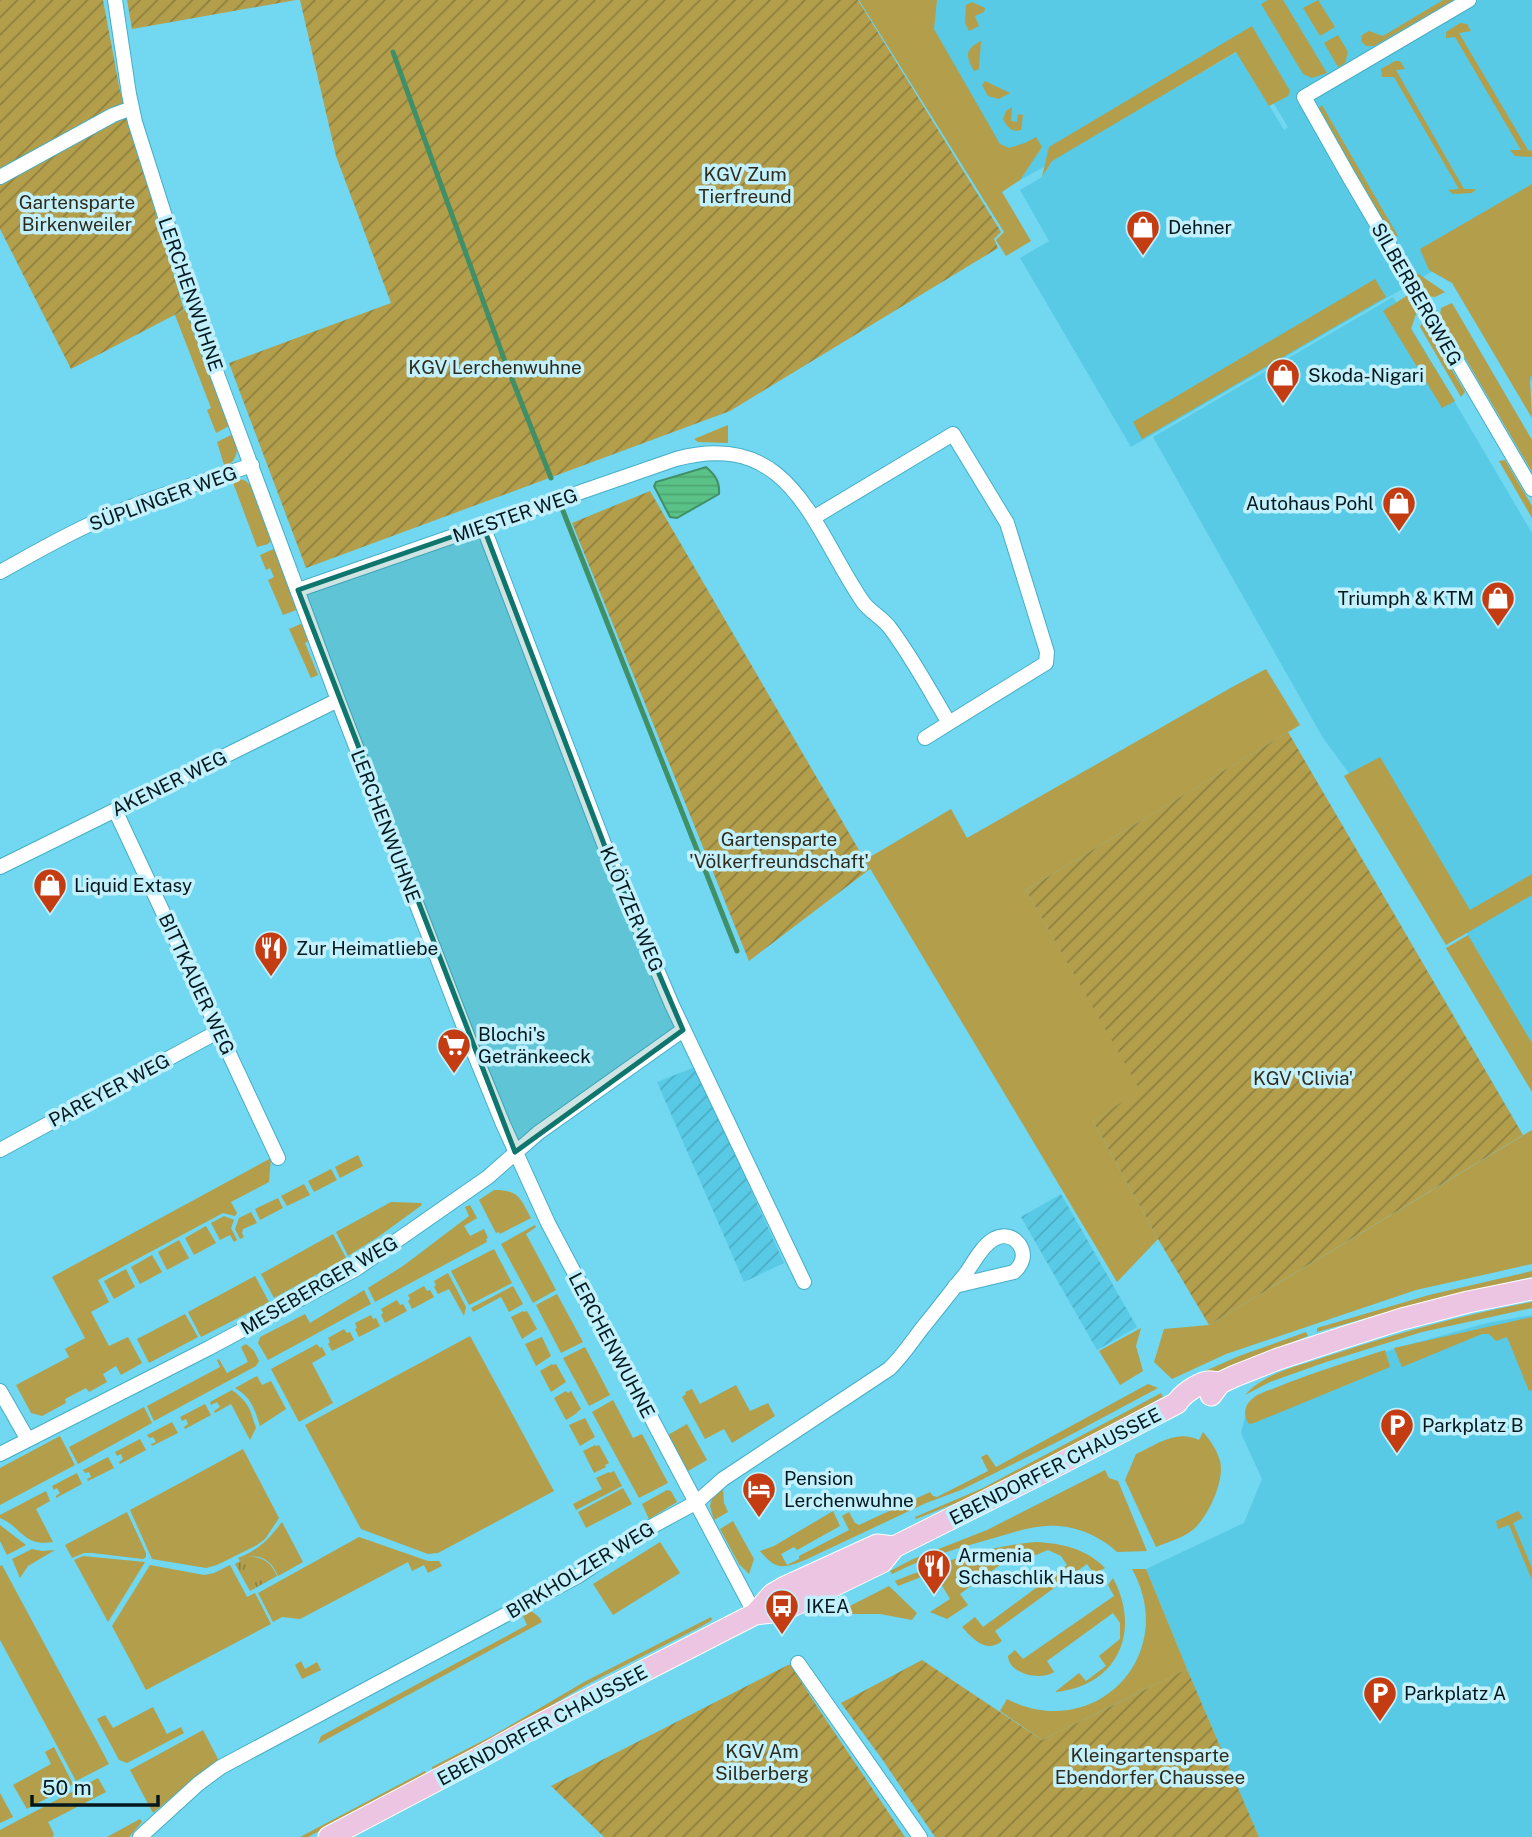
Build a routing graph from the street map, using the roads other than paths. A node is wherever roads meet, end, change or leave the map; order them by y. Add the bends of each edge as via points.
1 (115, 0) edge
2 (1469, 0) edge
3 (132, 108) junction
4 (0, 177) edge
5 (252, 465) junction
6 (1532, 489) edge
7 (813, 518) junction
8 (483, 526) junction
9 (0, 572) edge
10 (298, 590) junction
11 (338, 700) junction
12 (949, 723) junction
13 (925, 738) dead end
14 (115, 810) junction
15 (0, 867) edge
16 (683, 1030) junction
17 (219, 1031) junction
18 (0, 1150) edge
19 (515, 1152) junction
20 (278, 1158) dead end
21 (804, 1282) dead end
22 (955, 1286) junction
23 (1532, 1289) edge
24 (0, 1391) edge
25 (28, 1440) junction
26 (0, 1454) edge
27 (697, 1502) junction
28 (755, 1614) junction
29 (799, 1663) dead end
30 (140, 1837) edge
31 (329, 1837) edge
32 (920, 1837) edge

1 - 3 street, LERCHENWUHNE
2 - 6 street, SILBERBERGWEG via 1304,97
3 - 4 street
3 - 5 street, LERCHENWUHNE via 196,316
5 - 9 street, SÜPLINGER WEG via 109,516
5 - 10 street, LERCHENWUHNE
7 - 8 street, MIESTER WEG via 783,478 760,464 734,454 706,453 676,459
7 - 12 street via 863,601 891,629
7 - 12 street via 953,434 1007,523 1048,658 1043,666
8 - 10 street, MIESTER WEG
8 - 16 street, KLÖTZER WEG via 607,852
10 - 11 street, LERCHENWUHNE
11 - 14 street, AKENER WEG
11 - 19 street, LERCHENWUHNE
12 - 13 street
14 - 15 street, AKENER WEG
14 - 17 street, BITTKAUER WEG
16 - 19 street, MESEBERGER WEG
16 - 21 street, KLÖTZER WEG
17 - 18 street, PAREYER WEG
17 - 20 street, BITTKAUER WEG
19 - 25 street, MESEBERGER WEG via 488,1177 356,1269
19 - 27 street, LERCHENWUHNE via 554,1235
22 - 22 street, BIRKHOLZER WEG via 993,1240 1008,1237 1023,1251 1023,1260 1014,1272
22 - 27 street, BIRKHOLZER WEG via 886,1372 723,1479
23 - 28 main road, EBENDORFER CHAUSSEE via 1402,1319 1220,1383 1211,1395 1189,1406 1177,1404 894,1547 882,1562 782,1611
24 - 25 street
25 - 26 street, MESEBERGER WEG
27 - 28 street, LERCHENWUHNE
27 - 30 street, BIRKHOLZER WEG via 578,1576 221,1767
28 - 31 main road, EBENDORFER CHAUSSEE
29 - 32 street

